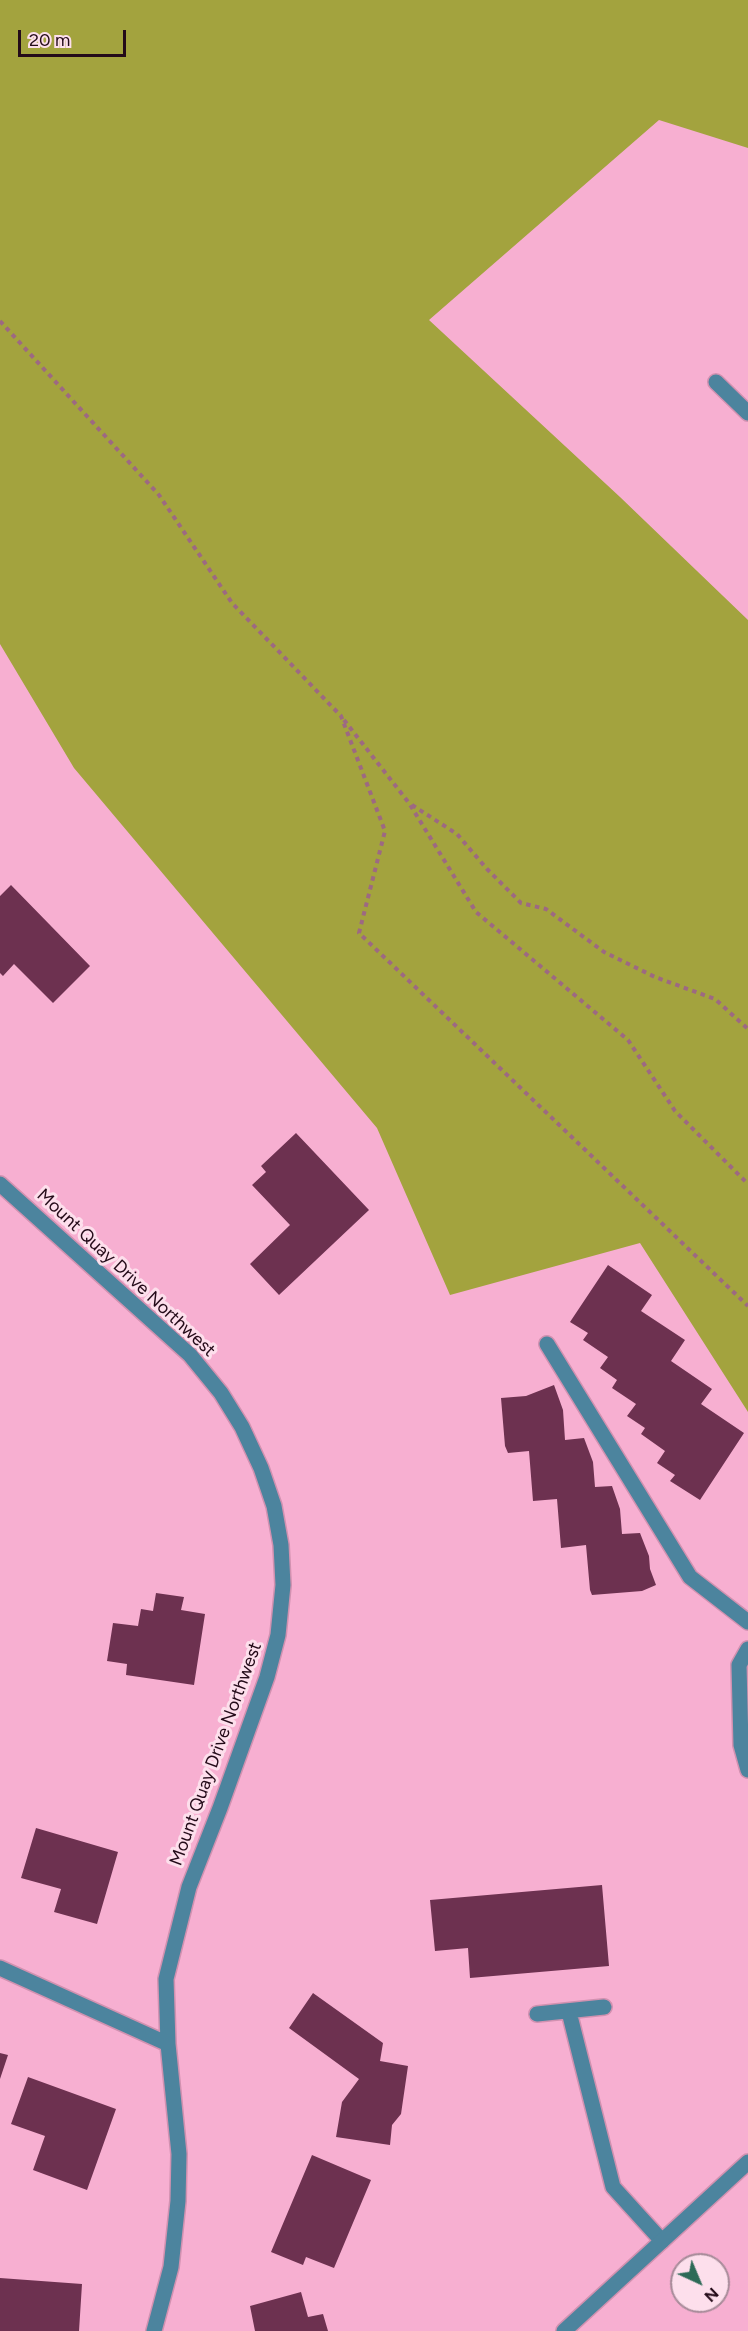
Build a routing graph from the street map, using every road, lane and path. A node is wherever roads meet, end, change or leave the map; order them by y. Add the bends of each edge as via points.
1 (0, 321) edge
2 (716, 382) dead end
3 (748, 413) edge
4 (341, 716) junction
5 (408, 803) junction
6 (748, 1029) edge
7 (0, 1184) edge
8 (748, 1184) edge
9 (748, 1306) edge
10 (547, 1344) dead end
11 (748, 1622) edge
12 (748, 1649) edge
13 (748, 1770) edge
14 (0, 1968) edge
15 (604, 2007) dead end
16 (569, 2012) junction
17 (537, 2014) dead end
18 (168, 2044) junction
19 (748, 2162) edge
20 (662, 2241) junction
21 (154, 2331) edge
22 (564, 2331) edge

1 - 4 path via 159,495 232,603
2 - 3 street
4 - 5 path
4 - 9 path via 385,831 359,933
5 - 6 path via 457,834 521,903 546,909 604,952 654,977 715,999
5 - 8 path via 476,912 627,1040 675,1111
7 - 18 street, Mount Quay Drive Northwest via 190,1354 242,1427 274,1506 283,1585 278,1635 267,1677 189,1887 176,1934 166,1979
10 - 11 street via 690,1576
12 - 13 street via 739,1665 741,1745
14 - 18 street
15 - 16 street
16 - 17 street
16 - 20 street via 613,2187
18 - 21 street, Mount Quay Drive Northwest via 179,2154 178,2201 171,2266
19 - 20 street
20 - 22 street

